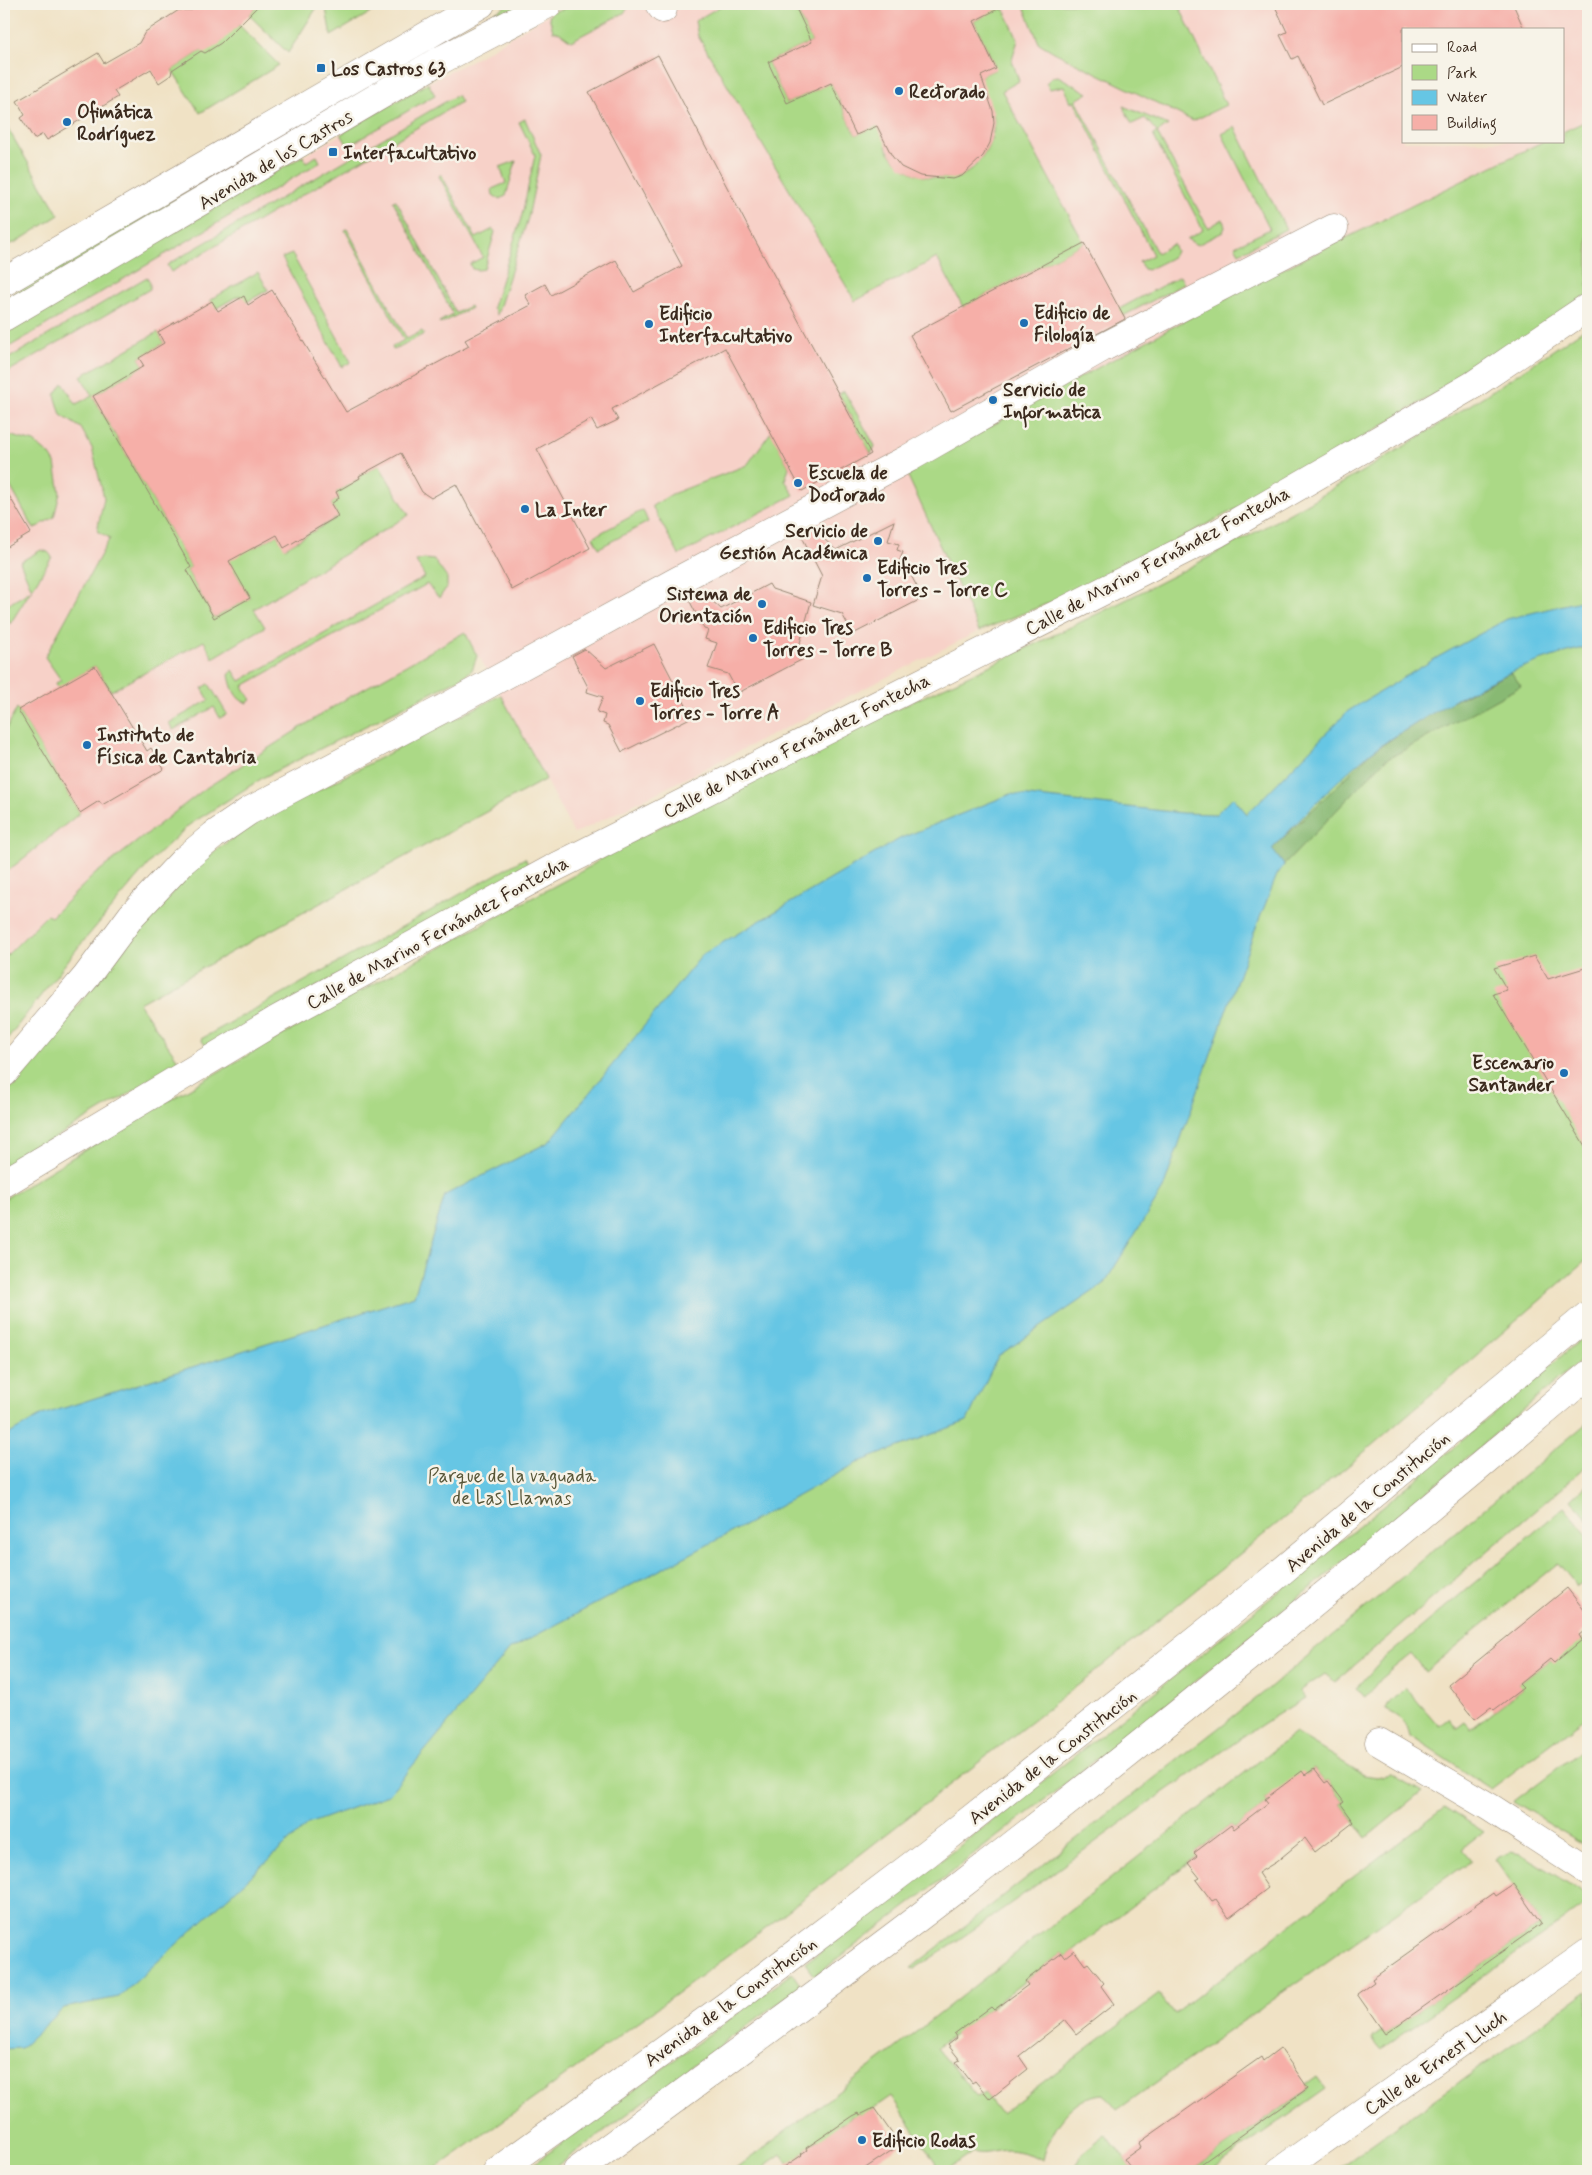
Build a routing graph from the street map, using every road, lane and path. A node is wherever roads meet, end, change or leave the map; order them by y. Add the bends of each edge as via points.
1 (481, 4) edge
2 (548, 4) edge
3 (1334, 228) dead end
4 (4, 282) edge
5 (1588, 307) edge
6 (4, 317) edge
7 (4, 1073) edge
8 (4, 1183) edge
9 (1588, 1315) edge
10 (1588, 1375) edge
11 (1379, 1742) dead end
12 (1588, 1872) edge
13 (1588, 1952) edge
14 (496, 2171) edge
15 (577, 2171) edge
16 (1280, 2171) edge

1 - 4 street, Avenida de los Castros
2 - 6 street, Avenida de los Castros via 437,62
3 - 7 street via 1102,348 909,458 249,811 182,861 132,915 86,977
5 - 8 street, Calle de Marino Fernández Fontecha via 1473,385 1218,533 552,869 278,1019
9 - 14 street, Avenida de la Constitución via 1269,1582 928,1853 730,2003
10 - 15 street via 1162,1727 758,2039
11 - 12 street via 1491,1808
13 - 16 street, Calle de Ernest Lluch

